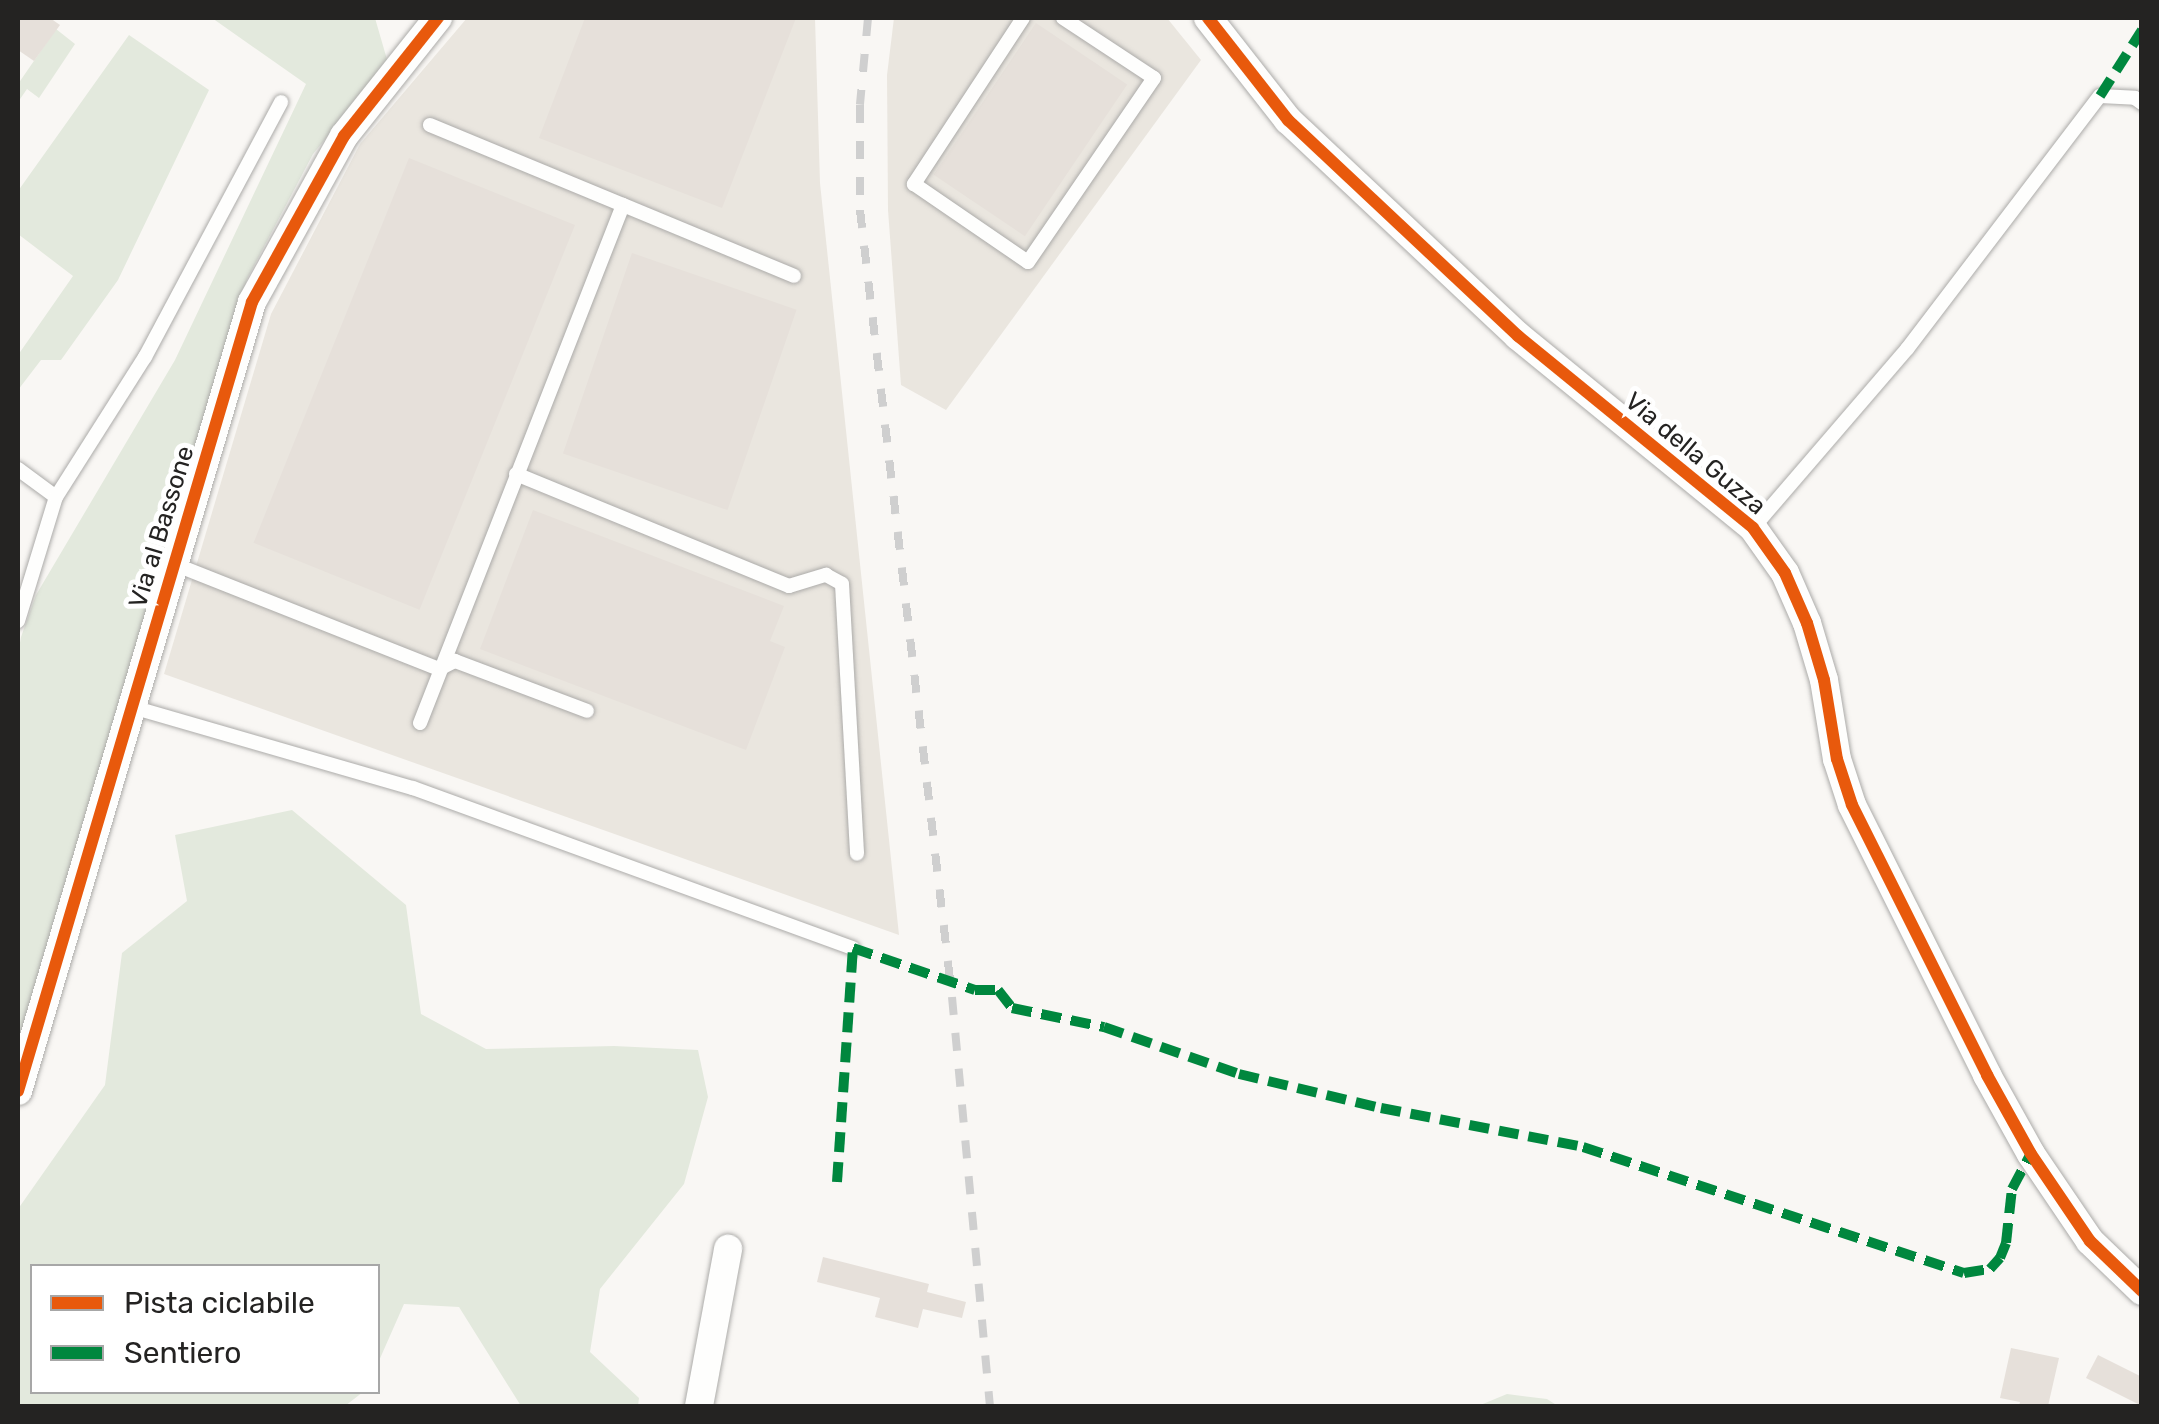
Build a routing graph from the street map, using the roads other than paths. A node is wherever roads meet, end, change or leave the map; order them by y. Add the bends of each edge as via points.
1 (438, 18) edge
2 (1023, 18) edge
3 (1063, 18) edge
4 (1208, 18) edge
5 (281, 102) dead end
6 (2142, 103) edge
7 (430, 126) dead end
8 (623, 205) junction
9 (794, 276) dead end
10 (18, 469) edge
11 (516, 474) junction
12 (56, 497) junction
13 (1753, 528) junction
14 (174, 564) junction
15 (18, 621) edge
16 (440, 669) junction
17 (132, 707) junction
18 (587, 711) dead end
19 (420, 723) dead end
20 (857, 854) dead end
21 (854, 948) dead end
22 (18, 1091) edge
23 (728, 1249) dead end
24 (2142, 1290) edge
25 (699, 1406) edge

1 - 14 street, Via al Bassone via 344,136 252,302
2 - 3 lane via 914,184 1028,262 1154,78
4 - 13 street, Via della Guzza via 1288,120 1518,336
5 - 12 lane via 145,356
6 - 13 lane via 2100,96 1907,349
7 - 8 lane
8 - 9 lane
8 - 11 lane
10 - 12 lane
11 - 16 lane
11 - 20 lane via 789,586 826,575 842,584
12 - 15 lane
13 - 24 street, Via della Guzza via 1785,574 1806,623 1852,805 1987,1075 2090,1241
14 - 16 lane
14 - 17 street, Via al Bassone
16 - 18 lane via 455,661
16 - 19 lane
17 - 21 lane via 413,788
17 - 22 street, Via al Bassone
23 - 25 street

